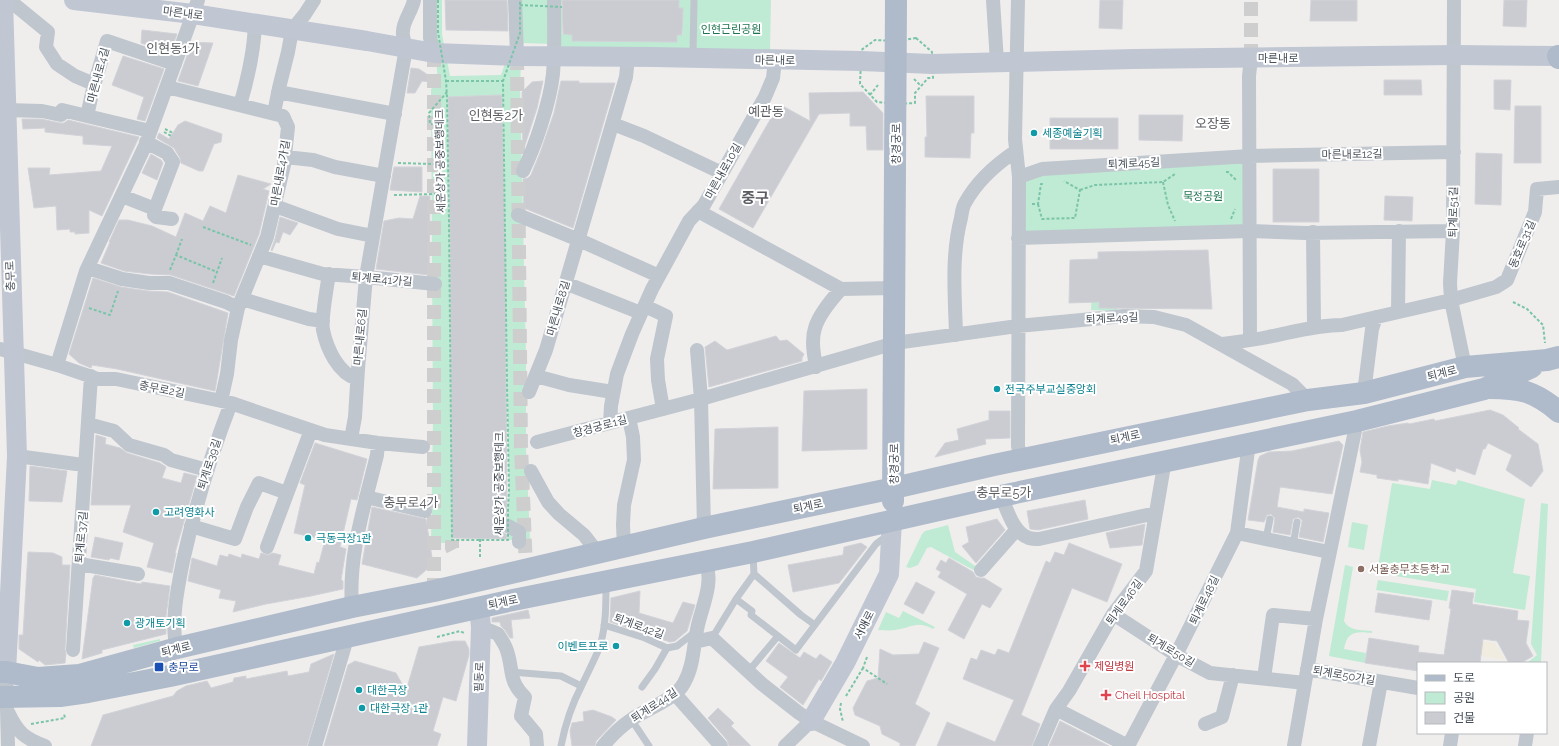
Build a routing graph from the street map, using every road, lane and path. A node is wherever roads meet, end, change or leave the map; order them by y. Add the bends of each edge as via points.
1 (3, 0) edge
2 (9, 0) edge
3 (74, 0) edge
4 (314, 0) edge
5 (414, 0) edge
6 (430, 0) edge
7 (438, 0) edge
8 (520, 0) edge
9 (694, 0) edge
10 (896, 0) edge
11 (993, 0) edge
12 (1018, 0) edge
13 (1454, 0) edge
14 (93, 1) edge
15 (517, 3) edge
16 (558, 3) edge
17 (196, 7) edge
18 (255, 24) junction
19 (292, 30) junction
20 (406, 48) junction
21 (434, 53) junction
22 (1455, 55) junction
23 (517, 56) junction
24 (553, 57) junction
25 (628, 57) junction
26 (1559, 57) edge
27 (693, 58) junction
28 (1251, 58) junction
29 (775, 60) junction
30 (997, 62) junction
31 (1016, 62) junction
32 (896, 63) junction
33 (175, 64) junction
34 (503, 80) junction
35 (446, 81) junction
36 (94, 84) junction
37 (166, 87) junction
38 (278, 92) junction
39 (447, 92) junction
40 (240, 105) junction
41 (6, 110) junction
42 (274, 113) junction
43 (395, 114) junction
44 (87, 116) junction
45 (434, 124) dead end
46 (613, 124) junction
47 (148, 137) junction
48 (1016, 151) junction
49 (1454, 152) junction
50 (1250, 156) junction
51 (285, 157) junction
52 (434, 164) dead end
53 (385, 170) junction
54 (523, 171) dead end
55 (1220, 172) dead end
56 (722, 173) junction
57 (1175, 174) dead end
58 (1019, 177) junction
59 (1061, 180) dead end
60 (1163, 182) junction
61 (1238, 182) dead end
62 (1048, 183) dead end
63 (1559, 187) edge
64 (1080, 190) junction
65 (434, 194) dead end
66 (381, 195) junction
67 (122, 196) junction
68 (1238, 203) dead end
69 (1038, 204) junction
70 (275, 206) junction
71 (1018, 206) junction
72 (155, 209) junction
73 (698, 211) junction
74 (518, 214) dead end
75 (172, 219) dead end
76 (1175, 221) dead end
77 (1230, 221) dead end
78 (203, 228) dead end
79 (1250, 231) junction
80 (1398, 231) junction
81 (1453, 231) junction
82 (1313, 232) junction
83 (373, 236) junction
84 (1018, 238) junction
85 (182, 239) dead end
86 (579, 240) junction
87 (260, 252) junction
88 (176, 255) junction
89 (222, 258) dead end
90 (88, 268) junction
91 (217, 272) junction
92 (329, 274) junction
93 (366, 276) junction
94 (659, 276) junction
95 (166, 282) junction
96 (565, 283) junction
97 (435, 284) dead end
98 (212, 286) dead end
99 (119, 287) dead end
100 (842, 288) junction
101 (895, 288) junction
102 (1452, 300) junction
103 (1514, 302) dead end
104 (240, 303) junction
105 (76, 304) junction
106 (643, 310) junction
107 (1398, 312) junction
108 (1376, 317) junction
109 (323, 321) junction
110 (1543, 325) dead end
111 (1018, 326) junction
112 (1314, 327) junction
113 (956, 335) junction
114 (1250, 340) junction
115 (895, 343) junction
116 (1222, 344) junction
117 (697, 350) dead end
118 (6, 351) edge
119 (1553, 358) edge
120 (57, 365) junction
121 (816, 367) junction
122 (1465, 367) junction
123 (91, 376) junction
124 (536, 376) junction
125 (357, 379) junction
126 (1484, 389) junction
127 (529, 392) dead end
128 (613, 392) junction
129 (1364, 393) junction
130 (701, 399) junction
131 (1308, 400) junction
132 (226, 402) junction
133 (663, 409) junction
134 (1559, 412) edge
135 (629, 418) junction
136 (1357, 421) junction
137 (610, 423) junction
138 (88, 424) junction
139 (311, 430) junction
140 (351, 439) junction
141 (537, 442) dead end
142 (378, 443) junction
143 (1249, 443) junction
144 (423, 447) dead end
145 (17, 456) junction
146 (1020, 459) junction
147 (1165, 460) junction
148 (76, 464) dead end
149 (207, 470) junction
150 (531, 470) dead end
151 (894, 488) junction
152 (286, 493) junction
153 (1001, 496) junction
154 (366, 498) junction
155 (425, 511) dead end
156 (1156, 513) junction
157 (1270, 520) dead end
158 (1297, 522) dead end
159 (191, 526) junction
160 (508, 526) junction
161 (891, 526) junction
162 (704, 528) junction
163 (1017, 530) junction
164 (1237, 533) junction
165 (480, 539) dead end
166 (1266, 539) junction
167 (519, 542) dead end
168 (1293, 545) junction
169 (267, 547) dead end
170 (624, 547) junction
171 (753, 552) junction
172 (1329, 552) junction
173 (598, 553) junction
174 (480, 557) dead end
175 (706, 562) junction
176 (78, 564) junction
177 (981, 570) dead end
178 (138, 574) dead end
179 (754, 574) junction
180 (606, 582) junction
181 (736, 599) junction
182 (352, 607) junction
183 (1113, 614) junction
184 (480, 617) junction
185 (1316, 619) junction
186 (604, 625) junction
187 (815, 625) junction
188 (348, 635) junction
189 (778, 636) junction
190 (695, 637) junction
191 (712, 638) junction
192 (177, 648) junction
193 (667, 648) junction
194 (73, 650) dead end
195 (868, 655) dead end
196 (1176, 655) junction
197 (741, 664) junction
198 (863, 668) junction
199 (1307, 669) junction
200 (3, 672) edge
201 (510, 672) junction
202 (1234, 675) junction
203 (1264, 678) junction
204 (1381, 682) junction
205 (1305, 683) junction
206 (887, 684) dead end
207 (581, 686) junction
208 (642, 687) dead end
209 (1417, 688) edge
210 (675, 694) junction
211 (845, 697) dead end
212 (4, 700) edge
213 (841, 703) dead end
214 (1056, 709) junction
215 (64, 714) dead end
216 (632, 719) junction
217 (44, 721) dead end
218 (811, 721) junction
219 (1205, 724) dead end
220 (1452, 734) edge
221 (1527, 734) edge
222 (840, 735) junction
223 (8, 746) edge
224 (45, 746) edge
225 (315, 746) edge
226 (477, 746) edge
227 (537, 746) edge
228 (561, 746) edge
229 (603, 746) edge
230 (649, 746) edge
231 (720, 746) edge
232 (785, 746) edge
233 (863, 746) edge
234 (1040, 746) edge
235 (1128, 746) edge
236 (1294, 746) edge
237 (1369, 746) edge
238 (1450, 746) edge
239 (1525, 746) edge

1 - 41 main road, 충무로
2 - 36 street via 48,32 46,47 57,64
3 - 14 main road, 마른내로
4 - 19 street
5 - 20 street via 403,32
6 - 21 street via 430,38
7 - 35 path, 세운상가 공중보행데크, bridge via 438,32
8 - 15 path, bridge
9 - 27 lane
10 - 32 main road, 창경궁로
11 - 30 street
12 - 31 street
13 - 22 street, 퇴계로51길
14 - 17 main road, 마른내로
15 - 16 path, bridge
15 - 23 street
15 - 34 path, bridge via 520,33
16 - 24 street
17 - 18 main road, 마른내로
17 - 33 street
18 - 19 main road, 마른내로
18 - 40 street via 248,79
19 - 20 main road, 마른내로
19 - 38 street
20 - 21 main road, 마른내로
20 - 43 street, 마른내로6길
21 - 23 main road, 마른내로
22 - 26 main road, 마른내로
22 - 28 main road, 마른내로
22 - 49 street, 퇴계로51길
23 - 24 main road, 마른내로
24 - 25 main road, 마른내로
24 - 54 street via 553,75 544,113
25 - 27 main road, 마른내로
25 - 46 street, 마른내로8길 via 626,77
27 - 29 main road, 마른내로
28 - 31 main road, 마른내로
28 - 50 street
29 - 32 main road, 마른내로
29 - 56 street, 마른내로10길 via 773,78 765,97
30 - 31 main road, 마른내로
30 - 32 main road, 마른내로
31 - 48 street
32 - 101 main road, 창경궁로
33 - 36 street, 마른내로4길 via 107,41
33 - 37 street
34 - 35 path
34 - 160 path, 세운상가 공중보행데크, bridge
35 - 39 path, 세운상가 공중보행데크, bridge
36 - 44 street, 마른내로4길
37 - 40 street, 마른내로4가길
37 - 47 street
38 - 42 street
38 - 43 street
39 - 45 path via 429,113 430,124
39 - 160 path, 세운상가 공중보행데크, bridge via 452,540 508,540
40 - 42 street, 마른내로4가길
41 - 44 street via 61,114 62,110
41 - 118 main road, 충무로
42 - 51 street, 마른내로4가길 via 284,116 288,128
43 - 53 street, 마른내로6길
44 - 47 street, 마른내로4길
46 - 56 street
46 - 86 street, 마른내로8길
47 - 67 street
47 - 72 street, 마른내로4길 via 167,153 173,162
48 - 58 street
48 - 113 street via 996,164 978,183 964,205 958,230 954,272
49 - 50 street, 마른내로12길
49 - 81 street, 퇴계로51길
50 - 58 street, 퇴계로45길 via 1042,169
50 - 79 street
51 - 53 street via 313,160 335,167
51 - 70 street, 마른내로4가길
52 - 53 path
53 - 66 street, 마른내로6길
55 - 61 path via 1228,172
56 - 73 street, 마른내로10길
57 - 60 path
58 - 71 street
59 - 64 path
60 - 64 path via 1095,185
60 - 76 path
62 - 69 path via 1041,184
63 - 102 street, 동호로31길 via 1537,189 1535,212 1507,280 1496,287
64 - 69 path via 1075,218 1042,218
65 - 66 path
66 - 83 street, 마른내로6길
67 - 72 street
67 - 90 street
68 - 77 path
69 - 71 path
70 - 83 street via 338,229
70 - 87 street, 마른내로4가길 via 267,237
71 - 84 street
72 - 75 street via 154,216
73 - 94 street, 마른내로10길 via 689,221
73 - 100 street
74 - 86 street
78 - 87 path
79 - 82 street
79 - 84 street
79 - 114 street
80 - 81 street
80 - 82 street
80 - 107 street
81 - 102 street, 퇴계로51길 via 1450,283
82 - 112 street
83 - 93 street, 마른내로6길
84 - 111 street
85 - 88 path
86 - 94 street
86 - 96 street, 마른내로8길
87 - 92 street, 퇴계로41가길 via 294,267
87 - 104 street, 마른내로4가길
88 - 91 path
88 - 95 path
89 - 91 path
90 - 95 street via 122,279 149,283
90 - 105 street
91 - 98 path
92 - 93 street, 퇴계로41가길
92 - 109 street
93 - 97 street, 퇴계로41가길
93 - 125 street, 마른내로6길
94 - 106 street, 마른내로10길
95 - 104 street via 226,302
96 - 106 street
96 - 124 street, 마른내로8길
99 - 105 path via 110,315
100 - 101 street
100 - 121 street via 828,305 815,328 813,351
101 - 115 main road, 창경궁로
102 - 107 street, 동호로31길
102 - 122 street, 퇴계로51길
103 - 110 path via 1527,309
104 - 109 street
104 - 132 street, 마른내로4가길 via 231,340
105 - 120 street
106 - 128 street, 마른내로10길 via 617,374
106 - 133 street via 666,316 657,359
107 - 108 street, 동호로31길
108 - 112 street, 동호로31길 via 1342,325
108 - 129 street via 1372,329
109 - 125 street via 329,349 340,368
111 - 113 street, 퇴계로49길
111 - 116 street, 퇴계로49길 via 1124,316 1154,317 1186,325
111 - 146 street
112 - 114 street, 동호로31길
113 - 115 street, 퇴계로49길
114 - 116 street, 동호로31길
115 - 121 street, 창경궁로1길
115 - 151 main road, 창경궁로
116 - 131 street, 퇴계로49길 via 1292,384
117 - 130 street
118 - 120 street, 충무로2길
118 - 145 main road, 충무로
119 - 122 main road, 퇴계로
119 - 126 main road, 퇴계로
120 - 123 street, 충무로2길
121 - 130 street, 창경궁로1길
122 - 129 main road, 퇴계로
123 - 132 street, 충무로2길
123 - 138 street, 퇴계로37길
124 - 127 street, 마른내로8길
124 - 128 street via 569,385
125 - 140 street, 마른내로6길 via 356,417
126 - 134 main road via 1526,391 1548,402
126 - 136 main road, 퇴계로
128 - 137 street, 마른내로10길
129 - 131 main road, 퇴계로
130 - 133 street, 창경궁로1길
130 - 162 street
131 - 146 main road, 퇴계로
132 - 139 street, 충무로2길
132 - 149 street, 퇴계로39길
133 - 135 street, 창경궁로1길
135 - 137 street, 창경궁로1길
135 - 170 street via 634,460 624,505
136 - 143 main road, 퇴계로
136 - 172 street via 1336,499
137 - 141 street, 창경궁로1길
138 - 149 street via 114,431 129,445
138 - 176 street, 퇴계로37길
139 - 140 street, 충무로2길
139 - 152 street
140 - 142 street, 충무로2길
142 - 144 street, 충무로2길
142 - 154 street
143 - 147 main road, 퇴계로
143 - 164 street, 퇴계로48길
145 - 148 street
145 - 200 main road, 충무로
146 - 151 main road, 퇴계로
147 - 153 main road, 퇴계로
147 - 156 street, 퇴계로46길
149 - 159 street, 퇴계로39길
150 - 173 street via 548,502 584,535
151 - 161 main road, 창경궁로
151 - 162 main road, 퇴계로
152 - 159 street via 259,483 235,539
152 - 169 street
153 - 161 main road, 퇴계로
153 - 163 street
154 - 155 street
154 - 182 street via 352,560
156 - 163 street via 1039,539 1028,538
156 - 183 street, 퇴계로46길 via 1146,571
157 - 166 lane
158 - 168 lane
159 - 192 street, 퇴계로39길 via 177,590 174,638
160 - 167 street via 519,532
161 - 171 main road, 퇴계로
161 - 187 lane, 퇴계로
161 - 218 main road, 서애로 via 889,574 845,664
162 - 170 main road, 퇴계로
163 - 177 street
164 - 166 street
164 - 196 street, 퇴계로48길
165 - 174 path
166 - 168 street
168 - 172 street
170 - 173 main road, 퇴계로
171 - 175 main road, 퇴계로
171 - 179 lane
172 - 185 street
173 - 182 main road, 퇴계로
175 - 180 main road, 퇴계로
175 - 190 street, 퇴계로44길 via 709,570 708,584
176 - 178 street
176 - 194 street, 퇴계로37길
179 - 181 lane
179 - 187 lane
180 - 184 main road, 퇴계로
180 - 186 lane, 퇴계로42길
181 - 189 lane, 퇴계로 via 752,611 751,615
181 - 191 lane
182 - 192 main road, 퇴계로
183 - 196 street, 퇴계로50길
183 - 214 street, 퇴계로46길
184 - 188 main road, 퇴계로
184 - 201 street via 498,634 506,649
184 - 226 main road, 필동로
185 - 199 street
185 - 203 street via 1273,615
186 - 193 lane, 퇴계로42길
186 - 207 lane, 퇴계로42길 via 600,644
187 - 189 lane, 퇴계로 via 796,650
188 - 212 main road, 퇴계로 via 88,692
188 - 225 street
189 - 197 lane via 752,667
190 - 191 street
190 - 193 lane
190 - 210 street, 퇴계로44길 via 691,669 684,685
191 - 197 street
192 - 200 main road, 퇴계로 via 79,675 38,678
193 - 208 lane, 퇴계로44길 via 656,669
195 - 198 path
196 - 202 street, 퇴계로50길 via 1210,673
196 - 235 street, 퇴계로48길
197 - 218 street via 762,684
198 - 206 path
198 - 211 path
199 - 204 street, 퇴계로50가길
199 - 205 street
200 - 212 street
201 - 207 lane via 561,676
201 - 227 street via 516,689 525,697 521,716 536,734
202 - 203 street, 퇴계로50길
202 - 219 street via 1222,717
203 - 205 street, 퇴계로50길
204 - 209 street, 퇴계로50가길
204 - 237 street, 퇴계로50가길
205 - 236 street
207 - 228 lane, 퇴계로42길 via 565,727
210 - 216 street, 퇴계로44길
210 - 231 street
212 - 223 street
212 - 224 street via 20,734
213 - 222 path via 840,709 845,726
214 - 234 street, 퇴계로46길
214 - 235 street
215 - 217 path via 65,718
216 - 229 street, 퇴계로44길 via 613,733
216 - 230 lane
218 - 222 street
218 - 232 street, 서애로
220 - 238 street
221 - 239 street
222 - 233 street

